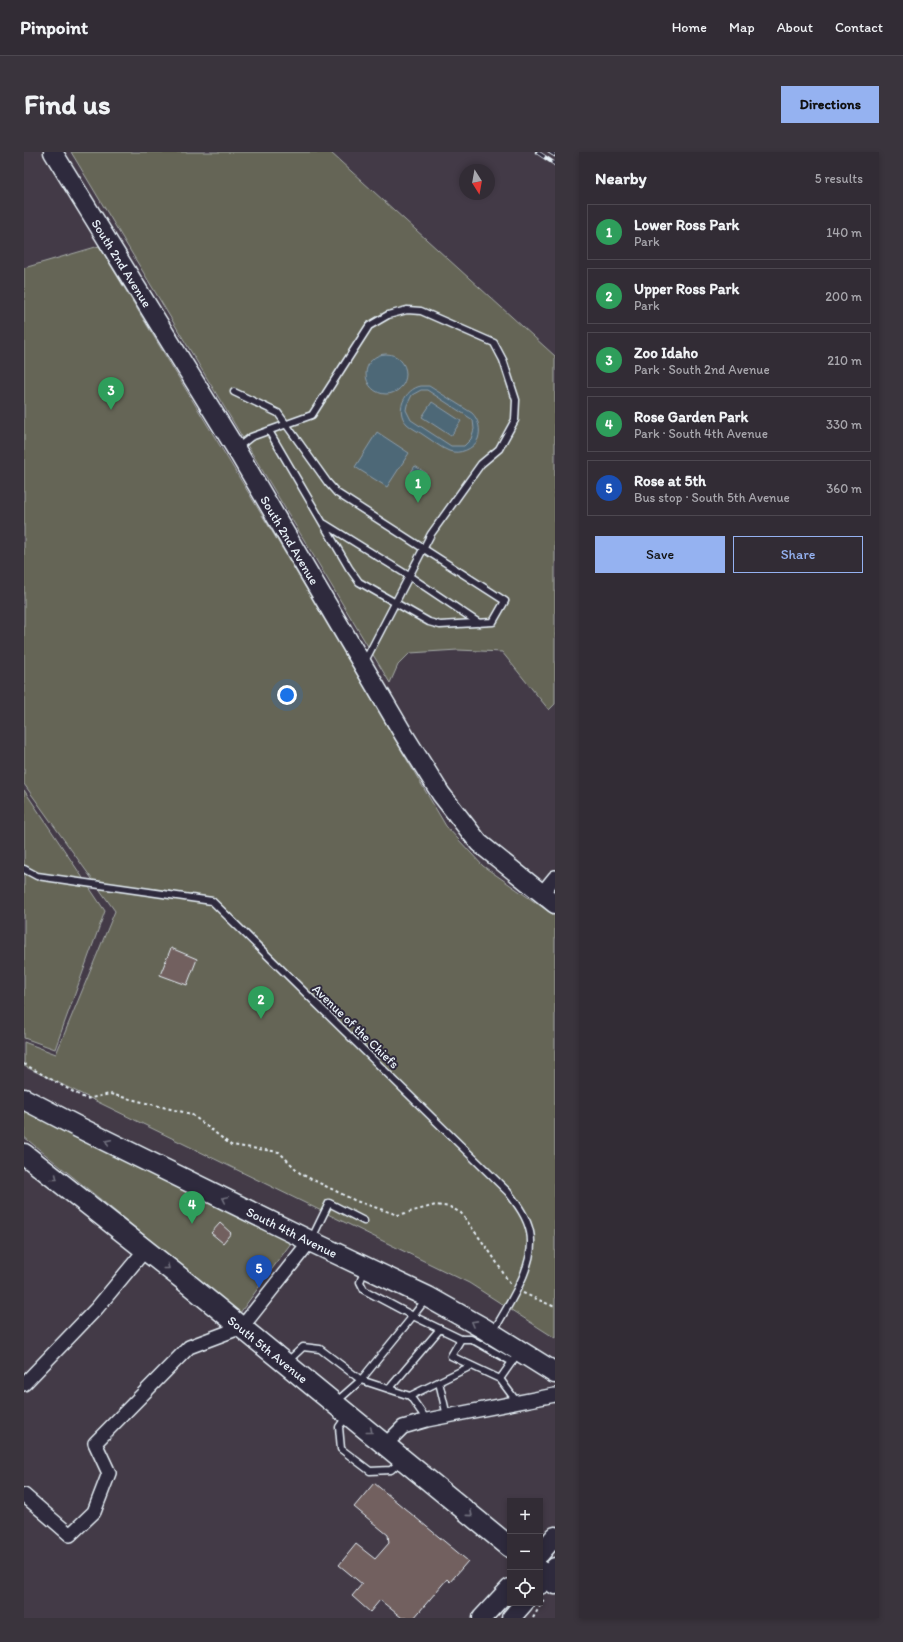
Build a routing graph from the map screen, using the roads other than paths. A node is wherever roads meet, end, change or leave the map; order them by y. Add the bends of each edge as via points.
1 (53, 152) edge
2 (234, 392) dead end
3 (287, 425) junction
4 (269, 431) junction
5 (236, 449) junction
6 (323, 523) junction
7 (424, 549) junction
8 (409, 576) junction
9 (395, 603) junction
10 (479, 623) junction
11 (363, 664) junction
12 (24, 869) edge
13 (555, 877) edge
14 (548, 898) edge
15 (24, 1099) edge
16 (24, 1154) edge
17 (364, 1221) dead end
18 (310, 1242) junction
19 (145, 1250) junction
20 (365, 1268) junction
21 (428, 1297) junction
22 (413, 1316) junction
23 (242, 1327) junction
24 (440, 1329) junction
25 (492, 1334) junction
26 (461, 1339) junction
27 (517, 1357) junction
28 (286, 1364) junction
29 (471, 1366) junction
30 (555, 1373) edge
31 (500, 1379) junction
32 (361, 1380) junction
33 (439, 1382) junction
34 (24, 1384) edge
35 (389, 1389) junction
36 (410, 1396) junction
37 (555, 1396) edge
38 (518, 1403) junction
39 (341, 1414) junction
40 (447, 1416) junction
41 (427, 1420) junction
42 (386, 1444) junction
43 (404, 1459) junction
44 (24, 1495) edge
45 (555, 1536) edge
46 (507, 1545) edge
47 (543, 1550) edge
48 (507, 1591) edge
49 (521, 1606) edge
50 (482, 1618) edge
51 (511, 1618) edge

1 - 5 street, South 2nd Avenue
2 - 3 lane via 278,413
3 - 4 lane
3 - 7 lane via 337,493
3 - 7 lane via 312,415 369,326 388,315 407,310 421,311 494,343 503,360 516,400 515,420 500,449 481,464 431,534
4 - 5 lane via 251,437
4 - 6 lane
5 - 11 street, South 2nd Avenue
6 - 8 lane
6 - 9 lane via 359,582
7 - 8 lane
7 - 10 lane via 505,601 493,622
8 - 9 lane
8 - 10 lane
9 - 10 lane via 429,622 440,625
9 - 11 lane
11 - 14 street, South 2nd Avenue via 441,794 479,844
12 - 25 lane, Avenue of the Chiefs via 37,876 212,901 508,1192 523,1213 532,1245 528,1263 516,1291
13 - 14 street
18 -> 15 main road, South 4th Avenue
16 -> 19 main road, South 5th Avenue
17 - 18 lane via 329,1203
18 - 20 main road, South 4th Avenue
18 - 23 street
19 -> 23 main road, South 5th Avenue
19 - 34 street via 97,1308
20 - 21 main road, South 4th Avenue
20 - 22 lane via 360,1282 364,1290
21 - 22 lane
25 -> 21 main road, South 4th Avenue
22 - 24 lane
22 - 32 lane
23 - 28 main road, South 5th Avenue
23 - 44 street via 189,1347 95,1443 109,1473 94,1512 70,1535
24 - 26 lane
24 - 35 lane
25 - 27 main road, South 4th Avenue
26 - 27 lane via 472,1339
26 - 29 lane via 450,1356
27 - 30 main road, South 4th Avenue
27 - 31 lane
28 - 32 lane via 303,1347 320,1348
28 - 39 main road, South 5th Avenue
29 - 31 lane
29 - 33 lane
31 - 38 lane
32 - 35 lane
32 - 39 lane
33 - 36 lane
33 - 40 lane
35 - 36 lane
36 - 41 lane
37 - 38 street
38 - 40 street
39 -> 42 main road, South 5th Avenue
39 - 43 lane via 341,1449 370,1471 391,1470
40 - 41 street
41 - 42 street via 403,1427
42 - 43 main road, South 5th Avenue
43 -> 46 main road, South 5th Avenue
45 - 47 street
48 - 50 street
49 - 51 street

